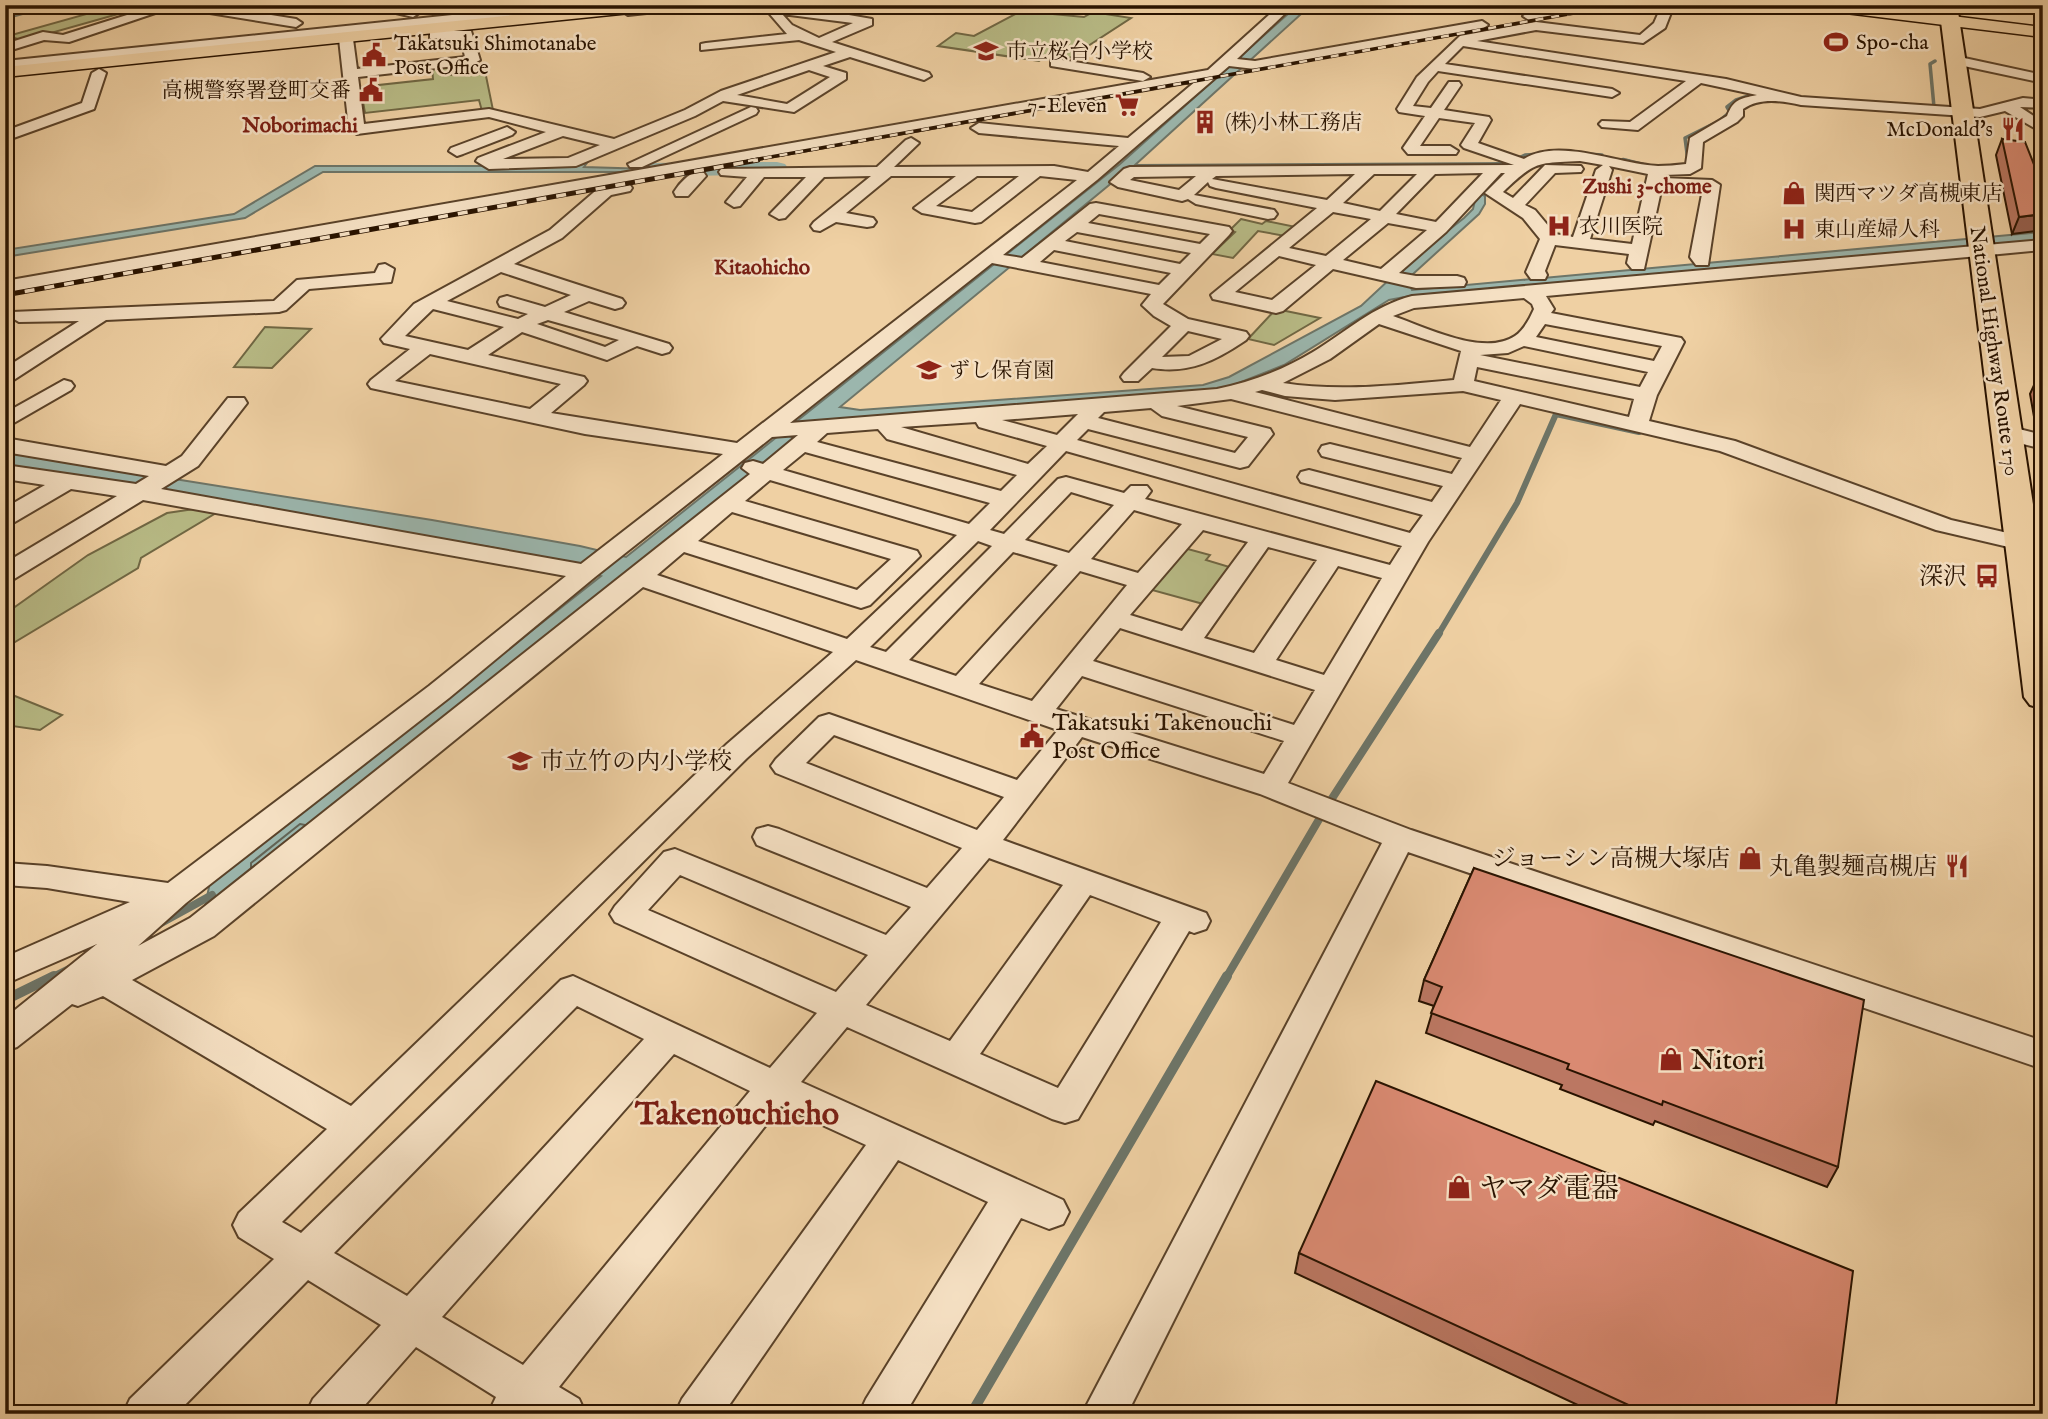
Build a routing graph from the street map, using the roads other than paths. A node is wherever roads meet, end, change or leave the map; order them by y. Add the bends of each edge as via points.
1 (185, 5) edge
2 (304, 5) edge
3 (453, 5) edge
4 (528, 5) edge
5 (589, 5) edge
6 (626, 5) edge
7 (660, 5) edge
8 (684, 5) edge
9 (1288, 5) edge
10 (1591, 5) edge
11 (1668, 5) edge
12 (1821, 5) edge
13 (1846, 5) edge
14 (770, 8) edge
15 (328, 9) dead end
16 (483, 10) junction
17 (171, 12) edge
18 (1950, 14) edge
19 (296, 23) dead end
20 (352, 24) edge
21 (103, 27) junction
22 (2043, 30) edge
23 (149, 35) dead end
24 (800, 36) junction
25 (64, 39) junction
26 (818, 43) junction
27 (1460, 43) junction
28 (706, 47) dead end
29 (5, 48) edge
30 (1517, 51) junction
31 (848, 53) junction
32 (55, 57) junction
33 (1573, 60) junction
34 (1955, 60) junction
35 (1228, 62) junction
36 (1056, 63) dead end
37 (810, 66) junction
38 (1436, 67) junction
39 (1630, 69) junction
40 (5, 70) edge
41 (99, 73) junction
42 (351, 74) junction
43 (1211, 74) junction
44 (1493, 75) junction
45 (924, 76) dead end
46 (1698, 79) junction
47 (2043, 79) edge
48 (1422, 80) junction
49 (1163, 81) junction
50 (5, 82) edge
51 (1553, 84) junction
52 (1465, 87) junction
53 (1116, 90) junction
54 (1499, 92) dead end
55 (1612, 93) junction
56 (1773, 96) junction
57 (1076, 97) junction
58 (722, 102) junction
59 (2043, 104) edge
60 (2009, 107) junction
61 (1962, 113) junction
62 (1437, 114) junction
63 (1033, 119) dead end
64 (530, 123) junction
65 (1081, 123) dead end
66 (1607, 124) junction
67 (813, 128) dead end
68 (2043, 129) edge
69 (561, 131) junction
70 (1019, 132) junction
71 (1069, 135) junction
72 (5, 136) edge
73 (761, 137) dead end
74 (847, 138) junction
75 (911, 143) dead end
76 (1132, 143) junction
77 (615, 144) junction
78 (1484, 150) junction
79 (457, 151) dead end
80 (970, 156) junction
81 (584, 157) junction
82 (730, 159) junction
83 (1513, 164) junction
84 (1100, 165) junction
85 (1607, 165) junction
86 (885, 169) junction
87 (1428, 169) junction
88 (687, 170) junction
89 (1307, 170) junction
90 (1369, 170) junction
91 (1036, 171) junction
92 (759, 173) junction
93 (819, 173) junction
94 (1207, 175) junction
95 (631, 176) junction
96 (1656, 176) junction
97 (682, 192) dead end
98 (1182, 196) junction
99 (1282, 196) junction
100 (734, 202) dead end
101 (1516, 204) junction
102 (1330, 206) junction
103 (1054, 209) junction
104 (779, 214) dead end
105 (1268, 214) dead end
106 (1384, 217) junction
107 (975, 218) junction
108 (1080, 218) junction
109 (867, 222) dead end
110 (1025, 228) junction
111 (1440, 228) junction
112 (1549, 239) junction
113 (1580, 242) junction
114 (1980, 243) junction
115 (1051, 244) junction
116 (2043, 245) edge
117 (1204, 250) junction
118 (1276, 250) junction
119 (992, 258) junction
120 (1638, 258) junction
121 (1702, 261) junction
122 (1330, 262) junction
123 (1022, 263) junction
124 (501, 266) junction
125 (386, 269) dead end
126 (1184, 270) junction
127 (1388, 275) junction
128 (1534, 284) junction
129 (5, 288) edge
130 (1163, 291) junction
131 (589, 294) junction
132 (483, 295) dead end
133 (1238, 299) junction
134 (431, 303) junction
135 (615, 303) dead end
136 (1223, 312) dead end
137 (548, 313) junction
138 (101, 315) junction
139 (1379, 317) junction
140 (1540, 317) junction
141 (10, 320) edge
142 (1184, 324) junction
143 (520, 325) junction
144 (636, 339) junction
145 (1522, 340) junction
146 (426, 348) junction
147 (662, 348) dead end
148 (1470, 354) junction
149 (471, 357) junction
150 (1146, 361) junction
151 (1660, 369) junction
152 (5, 377) edge
153 (1130, 377) dead end
154 (1263, 384) junction
155 (1462, 385) junction
156 (64, 386) dead end
157 (1233, 393) junction
158 (1646, 395) junction
159 (1514, 397) junction
160 (236, 402) dead end
161 (1153, 402) junction
162 (1091, 414) junction
163 (534, 417) junction
164 (971, 418) junction
165 (5, 422) edge
166 (884, 423) junction
167 (1350, 424) junction
168 (1637, 425) junction
169 (774, 431) junction
170 (812, 433) junction
171 (2007, 433) junction
172 (2043, 442) edge
173 (1062, 443) junction
174 (5, 445) edge
175 (1330, 451) junction
176 (1476, 455) junction
177 (747, 464) junction
178 (5, 471) edge
179 (1158, 471) junction
180 (169, 473) junction
181 (1033, 473) junction
182 (1309, 477) junction
183 (66, 482) junction
184 (1457, 482) junction
185 (141, 492) junction
186 (1006, 500) junction
187 (1129, 502) junction
188 (726, 503) junction
189 (1287, 507) junction
190 (1437, 511) junction
191 (5, 519) edge
192 (1198, 521) junction
193 (974, 532) junction
194 (1262, 538) junction
195 (1009, 542) junction
196 (1416, 542) junction
197 (681, 543) junction
198 (2032, 546) edge
199 (1332, 557) junction
200 (1074, 562) junction
201 (586, 572) junction
202 (5, 574) edge
203 (1396, 574) junction
204 (639, 577) junction
205 (1143, 582) junction
206 (1114, 618) junction
207 (1187, 642) junction
208 (852, 649) junction
209 (891, 663) junction
210 (1260, 664) junction
211 (1077, 665) junction
212 (1330, 686) junction
213 (961, 687) junction
214 (2043, 697) edge
215 (1038, 713) junction
216 (1076, 726) junction
217 (1301, 737) junction
218 (1271, 787) junction
219 (1023, 793) junction
220 (768, 837) dead end
221 (1400, 838) junction
222 (983, 844) junction
223 (5, 874) edge
224 (1083, 881) junction
225 (175, 895) junction
226 (933, 903) junction
227 (891, 951) junction
228 (5, 971) edge
229 (104, 980) junction
230 (843, 1008) junction
231 (39, 1013) junction
232 (668, 1036) junction
233 (5, 1037) edge
234 (2043, 1055) edge
235 (957, 1059) junction
236 (775, 1087) junction
237 (354, 1126) junction
238 (891, 1140) junction
239 (303, 1255) junction
240 (413, 1322) junction
241 (519, 1403) edge
242 (145, 1414) edge
243 (328, 1414) edge
244 (564, 1414) edge
245 (697, 1414) edge
246 (881, 1414) edge
247 (1104, 1414) edge

1 - 19 street
2 - 15 street
3 - 16 street
4 - 16 street
5 - 20 street
6 - 40 main road
7 - 40 main road
8 - 20 street
9 - 35 street
10 - 35 street via 1249,64
11 - 27 street via 1660,25 1643,39 1536,26
12 - 18 main road
13 - 18 main road
14 - 24 street
14 - 26 street via 867,22
16 - 20 street
17 - 21 street via 144,14
18 - 22 main road
18 - 34 highway, National Highway Route 170
20 - 32 street
20 - 40 street
20 - 41 street
20 - 42 street
20 - 42 street via 460,32 466,34 473,60
21 - 23 street
21 - 25 street
24 - 26 street
24 - 28 street
25 - 29 street via 43,36
25 - 32 street
26 - 31 street
27 - 30 street
27 - 38 street
30 - 33 street
30 - 44 street
31 - 37 street
31 - 45 street
32 - 40 street
33 - 39 street
33 - 51 street
34 - 47 street
34 - 61 highway, National Highway Route 170
35 - 43 street
36 - 49 street
37 - 58 street
37 - 58 street via 842,76 789,109
38 - 44 street
38 - 48 street
39 - 46 street
39 - 55 street
41 - 50 street
41 - 72 street via 89,106
42 - 64 street via 357,129 489,113
43 - 49 street
43 - 76 street
44 - 51 street
46 - 56 street
46 - 66 street via 1633,127
48 - 52 street
48 - 62 street via 1404,109
49 - 53 street
51 - 55 street
52 - 54 street
52 - 62 street
53 - 57 street
53 - 57 street via 1042,83
55 - 66 street via 1603,105
56 - 61 street
56 - 96 street via 1744,103 1729,123 1698,137 1695,164 1690,169
57 - 74 street
58 - 77 street
58 - 95 street via 751,111
59 - 60 street via 2023,102
60 - 61 street
60 - 68 street
61 - 114 highway, National Highway Route 170
62 - 78 street via 1487,115 1469,145
62 - 78 street via 1413,151
63 - 70 street
64 - 69 street
64 - 79 street
65 - 71 street
66 - 85 street via 1613,155
67 - 74 street via 836,131
69 - 77 street
69 - 81 street via 484,161 570,163
70 - 71 street
70 - 80 street
71 - 76 street
73 - 82 street
74 - 82 street
75 - 86 street
76 - 84 street
77 - 81 street
78 - 83 street
80 - 86 street
80 - 91 street
80 - 107 street via 922,208
81 - 95 street
82 - 88 street
83 - 85 street via 1580,156
83 - 87 street
83 - 101 street via 1493,193
83 - 111 street
84 - 91 street
84 - 103 street
85 - 96 street
85 - 101 street via 1551,168
85 - 113 street
86 - 93 street
86 - 109 street via 826,221
87 - 90 street
87 - 106 street
88 - 92 street
88 - 95 street
88 - 95 street
88 - 97 street
89 - 90 street
89 - 94 street
89 - 99 street
90 - 102 street
91 - 107 street
92 - 93 street
92 - 100 street
93 - 104 street
94 - 98 street
94 - 98 street via 1130,172 1118,182
94 - 99 street
95 - 124 street via 556,234
95 - 129 street
96 - 120 street
96 - 121 street via 1712,185
98 - 105 street
99 - 102 street
101 - 112 street
102 - 106 street
102 - 118 street
103 - 108 street
103 - 110 street
106 - 111 street
106 - 122 street
107 - 110 street
108 - 115 street
108 - 117 street
108 - 117 street via 1097,208 1223,231
110 - 119 street
111 - 127 street
112 - 113 street
112 - 128 street
113 - 120 street
114 - 116 street
114 - 121 street
114 - 128 street
114 - 171 highway, National Highway Route 170
115 - 123 street
115 - 126 street
117 - 126 street
118 - 122 street
118 - 133 street via 1220,295
119 - 123 street
119 - 169 street
120 - 121 street
120 - 128 street
122 - 127 street
122 - 133 street via 1276,307
123 - 130 street
124 - 131 street
124 - 134 street
125 - 138 street via 384,278 304,285 279,306
126 - 130 street
127 - 128 street via 1432,284
128 - 139 street via 1412,302
128 - 140 street via 1544,309
130 - 142 street via 1152,305 1163,316
131 - 135 street
131 - 137 street
132 - 137 street
133 - 136 street
134 - 143 street
134 - 146 street via 391,339
137 - 143 street
137 - 144 street
138 - 141 street
138 - 152 street
139 - 148 street
139 - 154 street via 1311,362
140 - 145 street
140 - 151 street via 1674,342
142 - 150 street
142 - 150 street via 1239,336 1203,360 1171,366
143 - 144 street via 607,354
143 - 149 street
144 - 147 street
145 - 148 street
145 - 151 street
146 - 149 street
146 - 163 street via 378,384
148 - 155 street
148 - 158 street
149 - 163 street via 577,381
150 - 153 street
151 - 158 street
154 - 155 street via 1283,390 1340,392
154 - 157 street
155 - 159 street
156 - 165 street
157 - 161 street
157 - 167 street
158 - 168 street
159 - 168 street
159 - 176 street
160 - 180 street via 190,461
161 - 162 street
161 - 162 street via 1170,411 1262,434 1240,461
162 - 164 street
162 - 173 street
163 - 177 street
164 - 166 street
164 - 173 street
166 - 170 street
166 - 181 street via 895,433
167 - 175 street
167 - 176 street
168 - 198 street via 1727,446 1923,518
169 - 170 street
169 - 177 street
170 - 177 street
170 - 186 street
171 - 172 street
171 - 198 highway, National Highway Route 170
173 - 179 street
173 - 181 street
174 - 180 street
175 - 182 street
175 - 184 street
176 - 184 street
177 - 188 street
177 - 193 street
177 - 201 street
178 - 183 street
179 - 187 street
179 - 189 street
180 - 185 street
181 - 186 street
182 - 189 street
182 - 190 street
183 - 185 street
183 - 191 street
184 - 190 street
185 - 201 street
185 - 202 street
186 - 193 street
187 - 192 street
187 - 195 street via 1066,484
187 - 200 street
188 - 197 street
188 - 197 street via 908,556 861,600
189 - 196 street
190 - 196 street
192 - 194 street
192 - 205 street
193 - 195 street
193 - 208 street
194 - 199 street
194 - 207 street
195 - 200 street
195 - 209 street
196 - 203 street
197 - 204 street
198 - 214 highway, National Highway Route 170
199 - 203 street
199 - 210 street
200 - 205 street
200 - 213 street
201 - 225 street via 439,692
203 - 212 street
204 - 208 street
204 - 229 street via 202,927
205 - 206 street
206 - 207 street
206 - 211 street
207 - 210 street
208 - 209 street
208 - 237 street via 737,751
209 - 213 street
210 - 212 street
211 - 215 street
211 - 217 street
212 - 217 street
213 - 215 street
215 - 216 street
216 - 218 street
216 - 219 street
217 - 218 street
218 - 221 street
219 - 222 street
219 - 222 street via 829,723 786,766
220 - 226 street
221 - 234 street
221 - 247 street
222 - 224 street
222 - 226 street
223 - 225 street
224 - 235 street
224 - 235 street via 1188,919 1065,1108
225 - 228 street
225 - 231 street
226 - 227 street
227 - 230 street
227 - 230 street via 675,860 626,914
229 - 231 street
229 - 237 street
230 - 235 street
230 - 236 street
231 - 233 street
232 - 236 street
232 - 239 street via 573,989
232 - 240 street
236 - 238 street
236 - 241 street
237 - 239 street via 253,1225
238 - 245 street
238 - 246 street via 1031,1204
239 - 240 street
239 - 242 street
240 - 241 street
240 - 243 street
241 - 244 street

